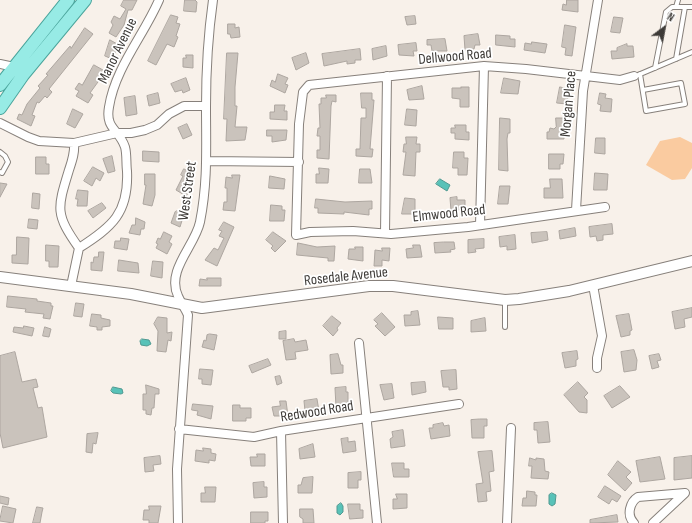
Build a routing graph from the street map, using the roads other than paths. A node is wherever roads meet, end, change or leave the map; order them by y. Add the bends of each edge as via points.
1 (68, 0) edge
2 (85, 0) edge
3 (159, 0) edge
4 (213, 0) edge
5 (598, 0) edge
6 (678, 0) edge
7 (676, 7) junction
8 (685, 7) junction
9 (692, 7) edge
10 (692, 52) edge
11 (676, 59) junction
12 (0, 64) edge
13 (484, 66) junction
14 (14, 67) junction
15 (655, 68) junction
16 (24, 75) junction
17 (637, 75) junction
18 (387, 76) junction
19 (585, 77) junction
20 (0, 85) edge
21 (643, 90) junction
22 (206, 106) junction
23 (0, 108) edge
24 (0, 122) edge
25 (117, 133) junction
26 (74, 143) junction
27 (0, 152) edge
28 (208, 161) junction
29 (299, 162) junction
30 (1, 173) edge
31 (605, 207) dead end
32 (576, 210) junction
33 (480, 225) junction
34 (385, 233) junction
35 (79, 248) junction
36 (692, 260) edge
37 (0, 277) edge
38 (593, 285) junction
39 (71, 286) junction
40 (505, 300) junction
41 (184, 305) junction
42 (505, 327) dead end
43 (359, 343) dead end
44 (597, 368) dead end
45 (459, 404) dead end
46 (368, 418) junction
47 (511, 428) dead end
48 (179, 429) junction
49 (281, 431) junction
50 (689, 493) edge
51 (178, 523) edge
52 (283, 523) edge
53 (376, 523) edge
54 (507, 523) edge
55 (634, 523) edge
56 (653, 523) edge

1 - 14 main road
2 - 16 main road
3 - 25 street, Manor Avenue via 112,94 108,122
4 - 22 street, West Street
5 - 19 street, Morgan Place
6 - 7 lane
7 - 8 lane
7 - 15 lane via 666,12
8 - 9 lane
8 - 11 lane
10 - 11 lane
11 - 15 lane
12 - 14 street
13 - 18 street, Dellwood Road
13 - 19 street, Dellwood Road
13 - 33 street
14 - 16 street
14 - 20 main road
15 - 17 lane
16 - 23 main road
17 - 19 street, Dellwood Road via 620,80
17 - 21 lane
18 - 29 street, Dellwood Road via 309,85 305,89 299,124
18 - 34 street
19 - 32 street, Morgan Place
21 - 21 lane via 646,111 685,104 681,83
22 - 25 street via 184,106 169,114 157,125 131,133
22 - 28 street, West Street
24 - 26 street via 39,141
25 - 26 street
25 - 35 street, Manor Avenue via 125,148 125,204 111,223
26 - 35 street via 74,157 59,212 62,222
27 - 30 lane via 8,162
28 - 29 street
28 - 41 street, West Street via 200,224 177,272 178,295
29 - 34 street, Elmwood Road via 296,235 310,232 353,231
31 - 32 street, Elmwood Road
32 - 33 street, Elmwood Road
33 - 34 street, Elmwood Road
35 - 39 street
36 - 38 street, Rosedale Avenue
37 - 39 street, Rosedale Avenue
38 - 40 street, Rosedale Avenue
38 - 44 street via 602,336
39 - 41 street, Rosedale Avenue via 131,294
40 - 41 street, Rosedale Avenue via 393,286 369,286 202,308
40 - 42 lane
41 - 48 street, West Street via 188,315
43 - 46 street
45 - 46 street, Redwood Road
46 - 49 street, Redwood Road
46 - 53 street
47 - 54 street
48 - 49 street, Redwood Road via 254,437
48 - 51 street, West Street
49 - 52 street
50 - 55 street via 638,497 630,508 629,515
50 - 56 street

